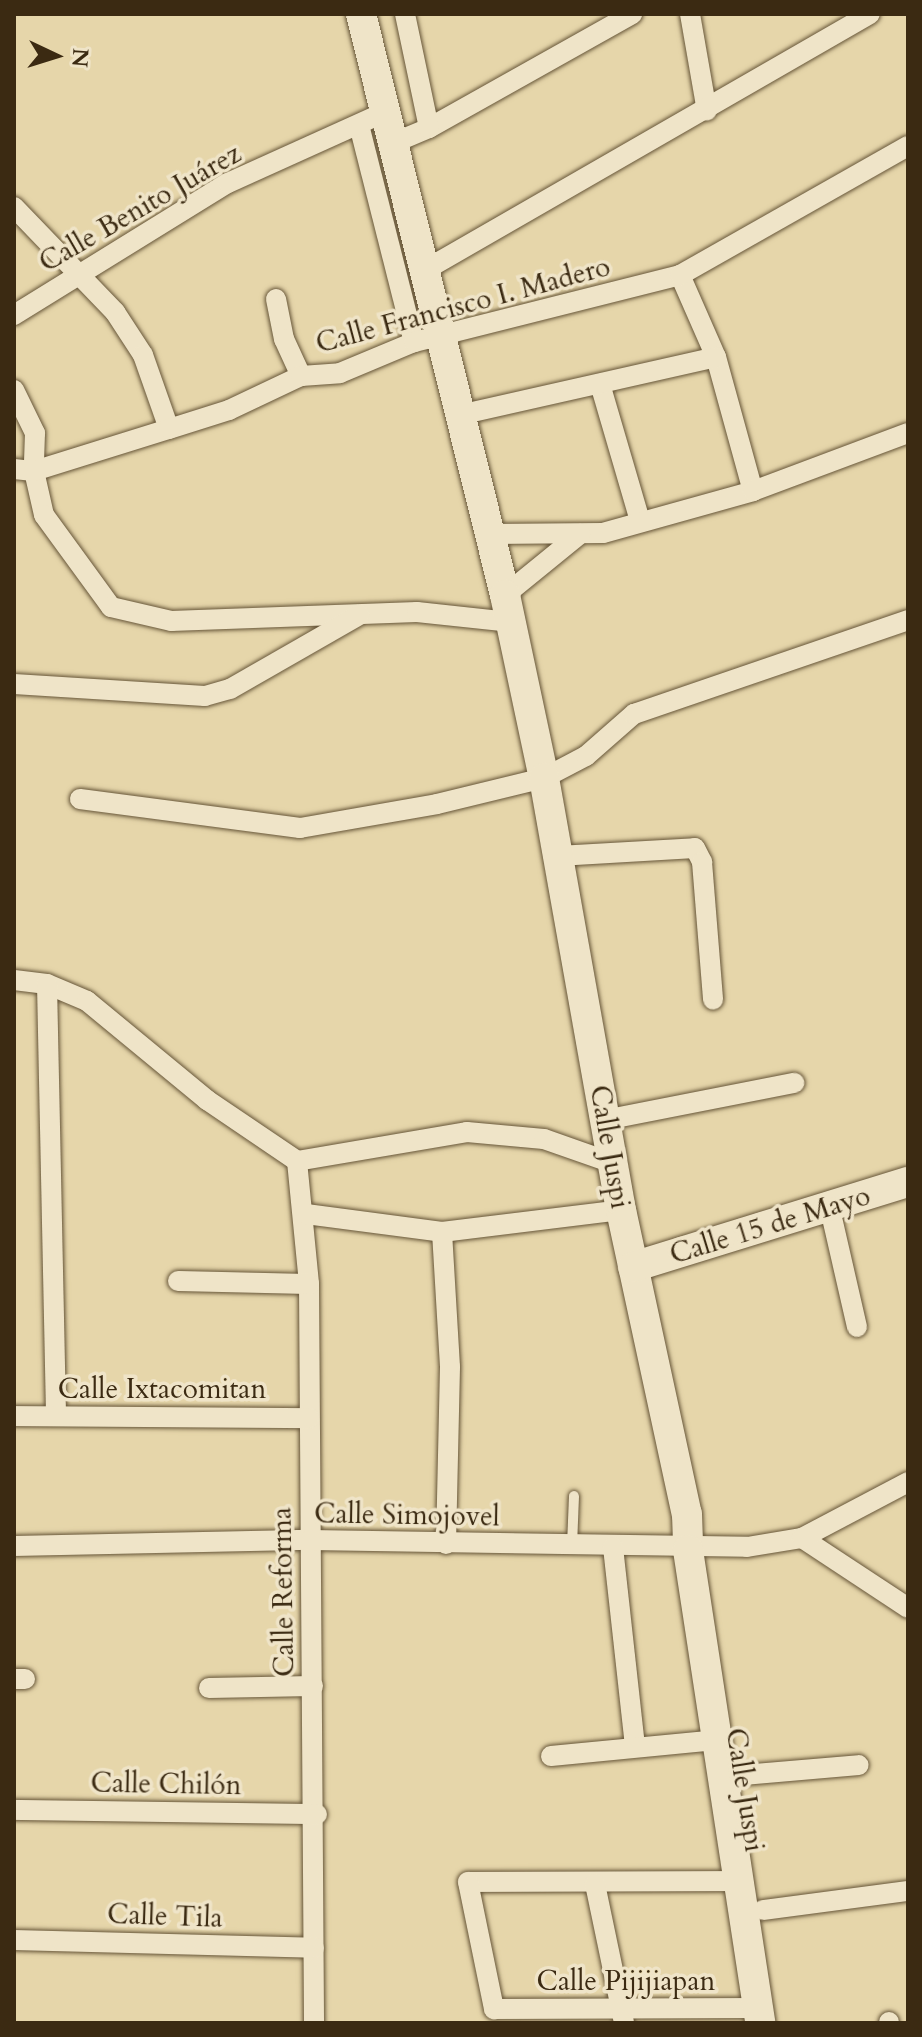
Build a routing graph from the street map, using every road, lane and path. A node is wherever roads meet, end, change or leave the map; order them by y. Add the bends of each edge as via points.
1 (405, 14) edge
2 (632, 14) edge
3 (690, 14) edge
4 (870, 14) edge
5 (368, 17) edge
6 (707, 111) junction
7 (371, 119) junction
8 (429, 128) junction
9 (391, 144) junction
10 (908, 146) edge
11 (14, 207) edge
12 (425, 270) junction
13 (79, 275) junction
14 (680, 275) junction
15 (276, 299) dead end
16 (14, 315) edge
17 (428, 339) junction
18 (716, 357) junction
19 (301, 376) junction
20 (600, 384) junction
21 (14, 390) edge
22 (459, 415) junction
23 (169, 429) junction
24 (908, 433) edge
25 (24, 470) edge
26 (753, 491) junction
27 (640, 521) junction
28 (490, 534) junction
29 (580, 534) junction
30 (508, 608) junction
31 (363, 613) junction
32 (908, 620) edge
33 (14, 684) edge
34 (544, 778) junction
35 (80, 799) dead end
36 (558, 856) junction
37 (14, 980) edge
38 (47, 984) junction
39 (713, 1000) dead end
40 (794, 1083) dead end
41 (605, 1120) junction
42 (297, 1161) junction
43 (612, 1163) junction
44 (908, 1182) edge
45 (830, 1209) junction
46 (621, 1210) junction
47 (306, 1214) junction
48 (442, 1232) junction
49 (633, 1267) junction
50 (178, 1281) dead end
51 (309, 1284) junction
52 (857, 1327) dead end
53 (14, 1416) edge
54 (56, 1416) junction
55 (309, 1418) junction
56 (908, 1482) edge
57 (574, 1496) dead end
58 (802, 1538) junction
59 (310, 1540) junction
60 (446, 1544) junction
61 (14, 1546) edge
62 (572, 1546) junction
63 (613, 1547) junction
64 (695, 1550) junction
65 (908, 1608) edge
66 (313, 1686) junction
67 (209, 1688) dead end
68 (718, 1740) junction
69 (635, 1747) junction
70 (551, 1756) dead end
71 (859, 1765) dead end
72 (743, 1775) junction
73 (14, 1810) edge
74 (317, 1814) junction
75 (740, 1881) junction
76 (595, 1884) junction
77 (908, 1891) edge
78 (763, 1910) junction
79 (14, 1940) edge
80 (314, 1948) junction
81 (624, 2017) edge
82 (765, 2018) edge
83 (314, 2023) edge

1 - 8 street
2 - 8 street
3 - 6 street
4 - 6 street
5 - 7 street, Calle Juspi
6 - 12 street
7 - 9 street, Calle Juspi
7 - 13 street, Calle Benito Juárez via 228,183
7 - 17 street
8 - 9 street
9 - 12 street, Calle Juspi
10 - 14 street, Calle Francisco I. Madero
11 - 13 street
12 - 17 street, Calle Juspi
13 - 16 street, Calle Benito Juárez
13 - 23 street via 115,312 143,355
14 - 17 street, Calle Francisco I. Madero
14 - 18 street
15 - 19 street via 284,339
17 - 19 street, Calle Francisco I. Madero via 340,373
17 - 22 street, Calle Juspi
18 - 20 street
18 - 26 street
19 - 23 street, Calle Francisco I. Madero via 229,410
20 - 22 street
20 - 27 street
21 - 25 street via 35,433
22 - 28 street, Calle Juspi
23 - 25 street, Calle Francisco I. Madero
24 - 26 street
25 - 31 street via 44,515 111,607 171,621
26 - 27 street
27 - 29 street
28 - 29 street
28 - 30 street, Calle Juspi
29 - 30 street
30 - 31 street
30 - 34 street, Calle Juspi
31 - 33 street via 230,689 205,696
32 - 34 street via 634,714 586,756
34 - 35 street via 349,823 300,828
34 - 36 street, Calle Juspi
36 - 39 street via 695,848 702,862
36 - 41 street, Calle Juspi
37 - 38 street
38 - 42 street via 87,1001 207,1100
38 - 54 street
40 - 41 street
41 - 43 street, Calle Juspi
42 - 43 street via 467,1132 544,1139
42 - 47 street, Calle Reforma
43 - 46 street, Calle Juspi
44 - 45 street, Calle 15 de Mayo
45 - 49 street, Calle 15 de Mayo
45 - 52 street
46 - 48 street
46 - 49 street, Calle Juspi
47 - 48 street
47 - 51 street, Calle Reforma
48 - 60 street via 450,1367
49 - 64 street, Calle Juspi
50 - 51 street
51 - 55 street, Calle Reforma
53 - 54 street, Calle Ixtacomitan
54 - 55 street, Calle Ixtacomitan
55 - 59 street, Calle Reforma
56 - 58 street
57 - 62 lane
58 - 64 street, Calle Simojovel
58 - 65 street
59 - 60 street, Calle Simojovel
59 - 61 street, Calle Simojovel
59 - 66 street, Calle Reforma
60 - 62 street, Calle Simojovel
62 - 63 street, Calle Simojovel
63 - 64 street, Calle Simojovel
63 - 69 street
64 - 68 street, Calle Juspi
64 - 72 street, Calle Juspi
66 - 67 street
66 - 74 street, Calle Reforma
68 - 69 street
68 - 75 street, Calle Juspi
69 - 70 street
71 - 72 street
72 - 78 street, Calle Juspi
73 - 74 street, Calle Chilón
74 - 80 street, Calle Reforma
75 - 76 street
75 - 82 street, Calle Juspi
76 - 81 street
76 - 81 street, Calle Pijijiapan via 468,1882 494,2009
77 - 78 street
78 - 82 street, Calle Juspi
79 - 80 street, Calle Tila
80 - 83 street, Calle Reforma
81 - 82 street, Calle Pijijiapan

